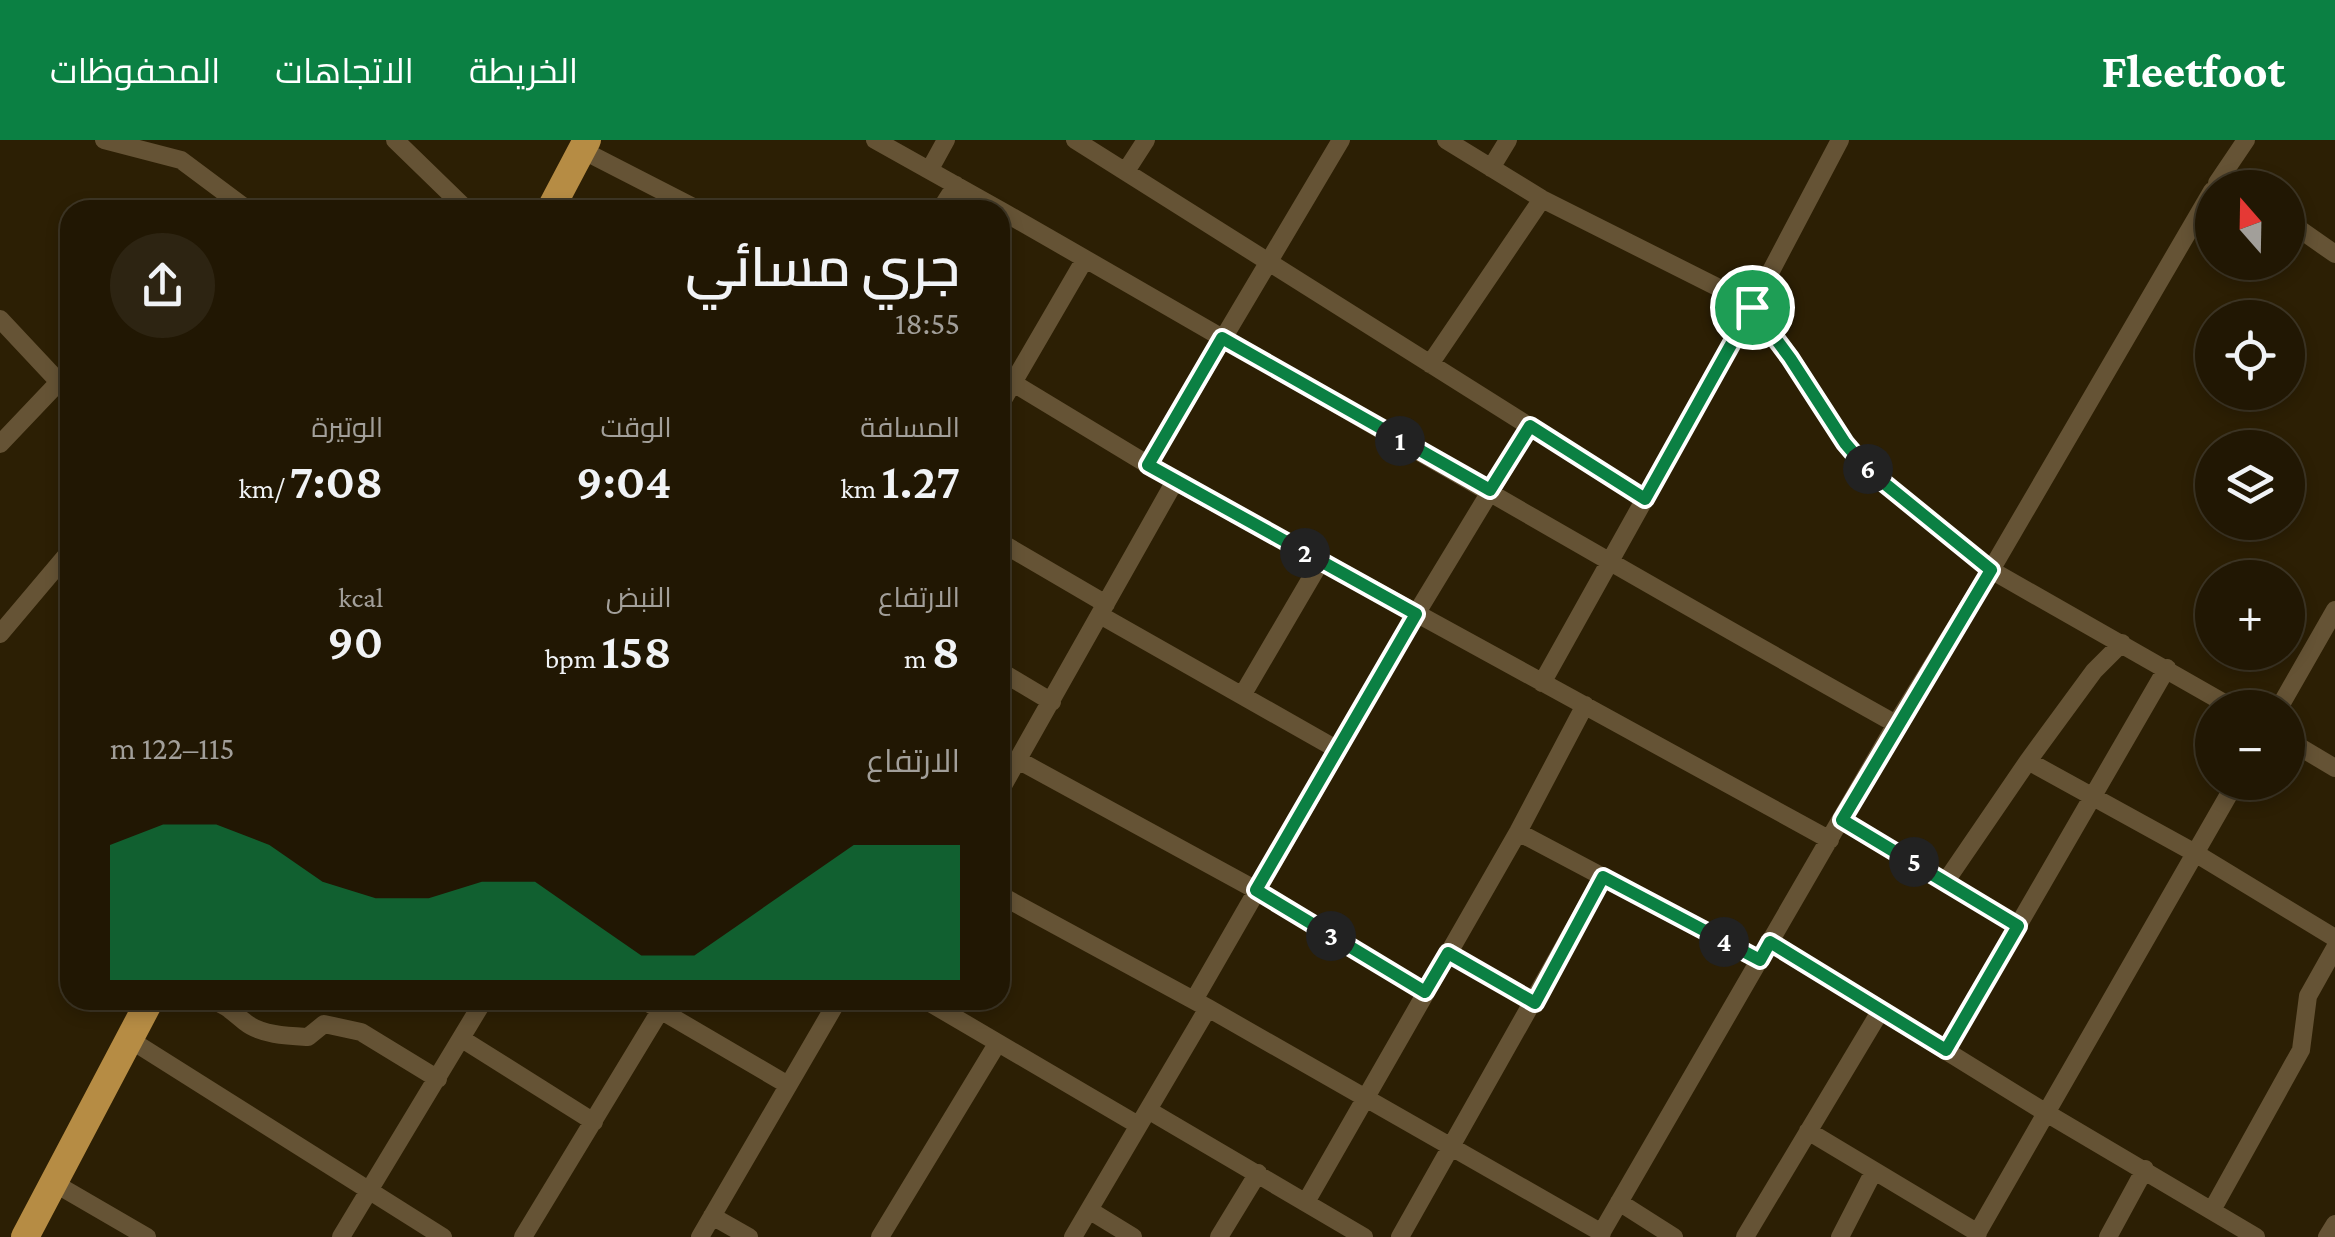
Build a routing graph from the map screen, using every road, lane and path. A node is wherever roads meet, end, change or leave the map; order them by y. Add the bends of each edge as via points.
1 (104, 140) edge
2 (395, 140) edge
3 (874, 140) edge
4 (946, 140) edge
5 (1075, 140) edge
6 (1146, 140) edge
7 (1341, 140) edge
8 (1446, 140) edge
9 (1508, 140) edge
10 (1840, 140) edge
11 (2246, 140) edge
12 (584, 145) edge
13 (1490, 168) junction
14 (930, 169) junction
15 (2226, 170) edge
16 (1126, 171) junction
17 (956, 185) junction
18 (235, 200) edge
19 (458, 200) edge
20 (555, 200) edge
21 (681, 200) edge
22 (946, 200) edge
23 (982, 200) edge
24 (1542, 200) junction
25 (1010, 216) edge
26 (2195, 221) edge
27 (2305, 233) edge
28 (2335, 254) edge
29 (1085, 259) junction
30 (1268, 264) junction
31 (1752, 307) junction
32 (0, 319) edge
33 (1222, 338) junction
34 (1430, 364) junction
35 (1010, 373) edge
36 (1010, 381) edge
37 (60, 382) edge
38 (60, 390) edge
39 (1530, 426) junction
40 (0, 444) edge
41 (1148, 465) junction
42 (1175, 481) junction
43 (1490, 490) junction
44 (1645, 499) junction
45 (1010, 549) edge
46 (1321, 562) junction
47 (60, 563) edge
48 (1608, 564) junction
49 (1991, 570) junction
50 (1103, 610) junction
51 (2335, 610) edge
52 (1416, 614) junction
53 (0, 634) edge
54 (2122, 643) junction
55 (2167, 668) junction
56 (1010, 677) edge
57 (1542, 682) junction
58 (2203, 690) edge
59 (2289, 690) edge
60 (1243, 694) junction
61 (1052, 702) junction
62 (1585, 705) junction
63 (1896, 724) junction
64 (1338, 750) junction
65 (2305, 750) edge
66 (1018, 760) junction
67 (2028, 761) junction
68 (2335, 768) edge
69 (1010, 774) edge
70 (2093, 796) junction
71 (2226, 800) edge
72 (1842, 820) junction
73 (1518, 832) junction
74 (1830, 840) junction
75 (2195, 853) junction
76 (1603, 877) junction
77 (1946, 880) junction
78 (1256, 890) junction
79 (1010, 900) edge
80 (2018, 926) junction
81 (2335, 938) edge
82 (1770, 942) junction
83 (2335, 948) edge
84 (1448, 953) junction
85 (1760, 960) junction
86 (1425, 992) junction
87 (1535, 1003) junction
88 (1201, 1004) junction
89 (145, 1010) edge
90 (235, 1010) edge
91 (478, 1010) edge
92 (832, 1010) edge
93 (941, 1010) edge
94 (1880, 1010) junction
95 (660, 1011) joint
96 (462, 1039) junction
97 (129, 1040) junction
98 (997, 1044) junction
99 (1946, 1050) junction
100 (438, 1079) junction
101 (788, 1085) junction
102 (1364, 1097) junction
103 (2048, 1114) junction
104 (1143, 1117) junction
105 (594, 1122) junction
106 (1808, 1131) junction
107 (1453, 1147) junction
108 (2145, 1169) junction
109 (1874, 1171) junction
110 (1258, 1173) junction
111 (54, 1184) junction
112 (369, 1191) junction
113 (1306, 1202) junction
114 (1619, 1202) junction
115 (1088, 1210) junction
116 (2212, 1210) junction
117 (712, 1216) junction
118 (2335, 1224) edge
119 (1601, 1235) edge
120 (1977, 1235) edge
121 (26, 1237) edge
122 (147, 1237) edge
123 (341, 1237) edge
124 (443, 1237) edge
125 (524, 1237) edge
126 (700, 1237) edge
127 (749, 1237) edge
128 (880, 1237) edge
129 (1072, 1237) edge
130 (1133, 1237) edge
131 (1219, 1237) edge
132 (1364, 1237) edge
133 (1400, 1237) edge
134 (1674, 1237) edge
135 (1746, 1237) edge
136 (1840, 1237) edge
137 (2108, 1237) edge
138 (2256, 1237) edge
139 (2327, 1237) edge

1 - 18 street via 181,160
2 - 19 street
3 - 14 street
4 - 14 street
5 - 16 street
6 - 16 street
7 - 30 street
8 - 13 street
9 - 13 street
10 - 31 street
11 - 15 street
12 - 20 highway
12 - 21 street
13 - 24 street
14 - 17 street
16 - 30 street
17 - 22 street
17 - 23 street
24 - 31 street
24 - 34 street
25 - 29 street
26 - 49 street
27 - 28 street
29 - 33 street
29 - 35 street
30 - 33 street
30 - 34 street
31 - 44 street
31 - 49 street via 1868,470
32 - 37 street
33 - 41 street
33 - 43 street
34 - 39 street
36 - 41 street
38 - 40 street
39 - 43 street
39 - 44 street
41 - 42 street
42 - 46 street
42 - 50 street
43 - 48 street
43 - 52 street
44 - 48 street
45 - 50 street
46 - 52 street
46 - 60 street
47 - 53 street
48 - 57 street
48 - 63 street
49 - 54 street
49 - 63 street
50 - 60 street
50 - 61 street
51 - 59 street
52 - 57 street
52 - 64 street
54 - 55 street
54 - 67 street
55 - 58 street
55 - 70 street
56 - 61 street
57 - 62 street
60 - 64 street
61 - 66 street
62 - 73 street
62 - 74 street
63 - 72 street
64 - 78 street
65 - 68 street
66 - 69 street
66 - 78 street
67 - 70 street
67 - 77 street
70 - 75 street
70 - 80 street
71 - 75 street
72 - 74 street
72 - 77 street
73 - 76 street
73 - 84 street
74 - 82 street
75 - 81 street
75 - 103 street
76 - 85 street
76 - 87 street
77 - 80 street
78 - 86 street
78 - 88 street
79 - 88 street
80 - 99 street
82 - 85 street
82 - 94 street
83 - 116 street via 2308,996 2300,1050
84 - 86 street
84 - 87 street
85 - 114 street
86 - 102 street
87 - 107 street
88 - 102 street
88 - 104 street
89 - 97 highway
90 - 100 street via 247,1024 272,1033 308,1037 324,1024 361,1032
91 - 96 street
92 - 101 street
93 - 98 street
94 - 99 street
94 - 106 street
95 - 101 street
95 - 105 street
96 - 100 street
96 - 105 street
97 - 111 highway
97 - 112 street
98 - 104 street
98 - 128 street
99 - 103 street
100 - 112 street
101 - 117 street
102 - 107 street
102 - 113 street
103 - 108 street
103 - 120 street
104 - 110 street
104 - 115 street
105 - 125 street
106 - 109 street
106 - 135 street
107 - 119 street
107 - 133 street
108 - 116 street
108 - 137 street
109 - 120 street
109 - 136 street
110 - 113 street
110 - 131 street
111 - 121 highway
111 - 122 street
112 - 123 street
112 - 124 street
113 - 132 street
114 - 119 street
114 - 134 street
115 - 129 street
115 - 130 street
116 - 138 street
117 - 126 street
117 - 127 street
118 - 139 street

